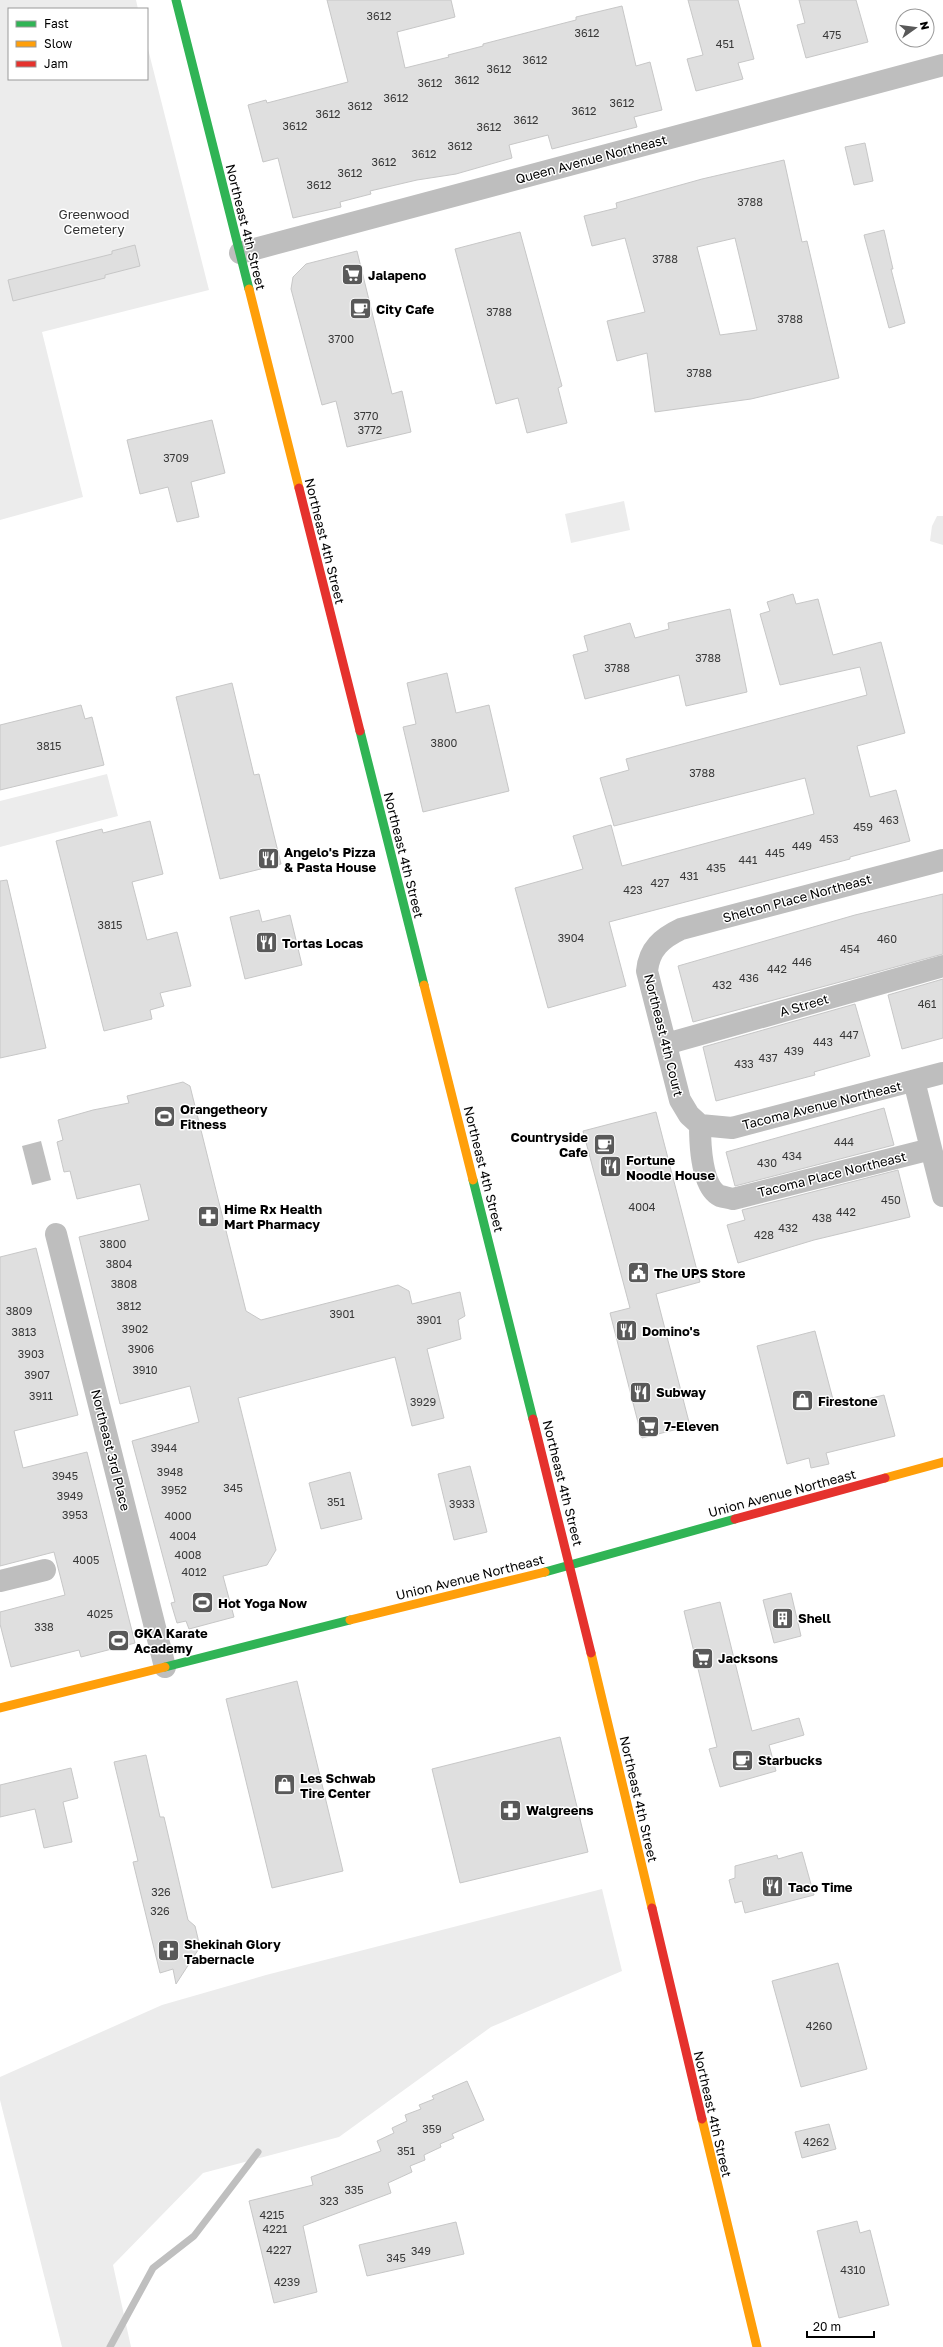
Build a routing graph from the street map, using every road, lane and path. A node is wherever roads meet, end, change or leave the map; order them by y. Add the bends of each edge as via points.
1 (176, 0) edge
2 (943, 65) edge
3 (240, 253) junction
4 (943, 860) edge
5 (656, 946) joint
6 (943, 966) edge
7 (666, 1044) junction
8 (943, 1073) edge
9 (914, 1081) junction
10 (700, 1125) junction
11 (931, 1149) junction
12 (943, 1196) edge
13 (56, 1234) dead end
14 (943, 1462) edge
15 (570, 1565) junction
16 (45, 1570) dead end
17 (0, 1581) edge
18 (165, 1667) junction
19 (0, 1708) edge
20 (757, 2347) edge

1 - 3 main road, Northeast 4th Street
2 - 3 street, Queen Avenue Northeast
3 - 15 main road, Northeast 4th Street
4 - 5 street, Shelton Place Northeast via 681,929 665,936
5 - 7 street, Northeast 4th Court via 649,957 647,971
6 - 7 street, A Street
7 - 10 street, Northeast 4th Court via 680,1100 689,1115
8 - 9 street, Tacoma Avenue Northeast
9 - 10 street, Tacoma Avenue Northeast via 732,1128
9 - 11 street
10 - 11 street, Tacoma Place Northeast via 700,1149 710,1185 719,1195 733,1199
11 - 12 street
13 - 18 street, Northeast 3rd Place
14 - 15 main road, Union Avenue Northeast
15 - 18 main road, Union Avenue Northeast
15 - 20 main road, Northeast 4th Street
16 - 17 street
18 - 19 main road, Union Avenue Northeast

